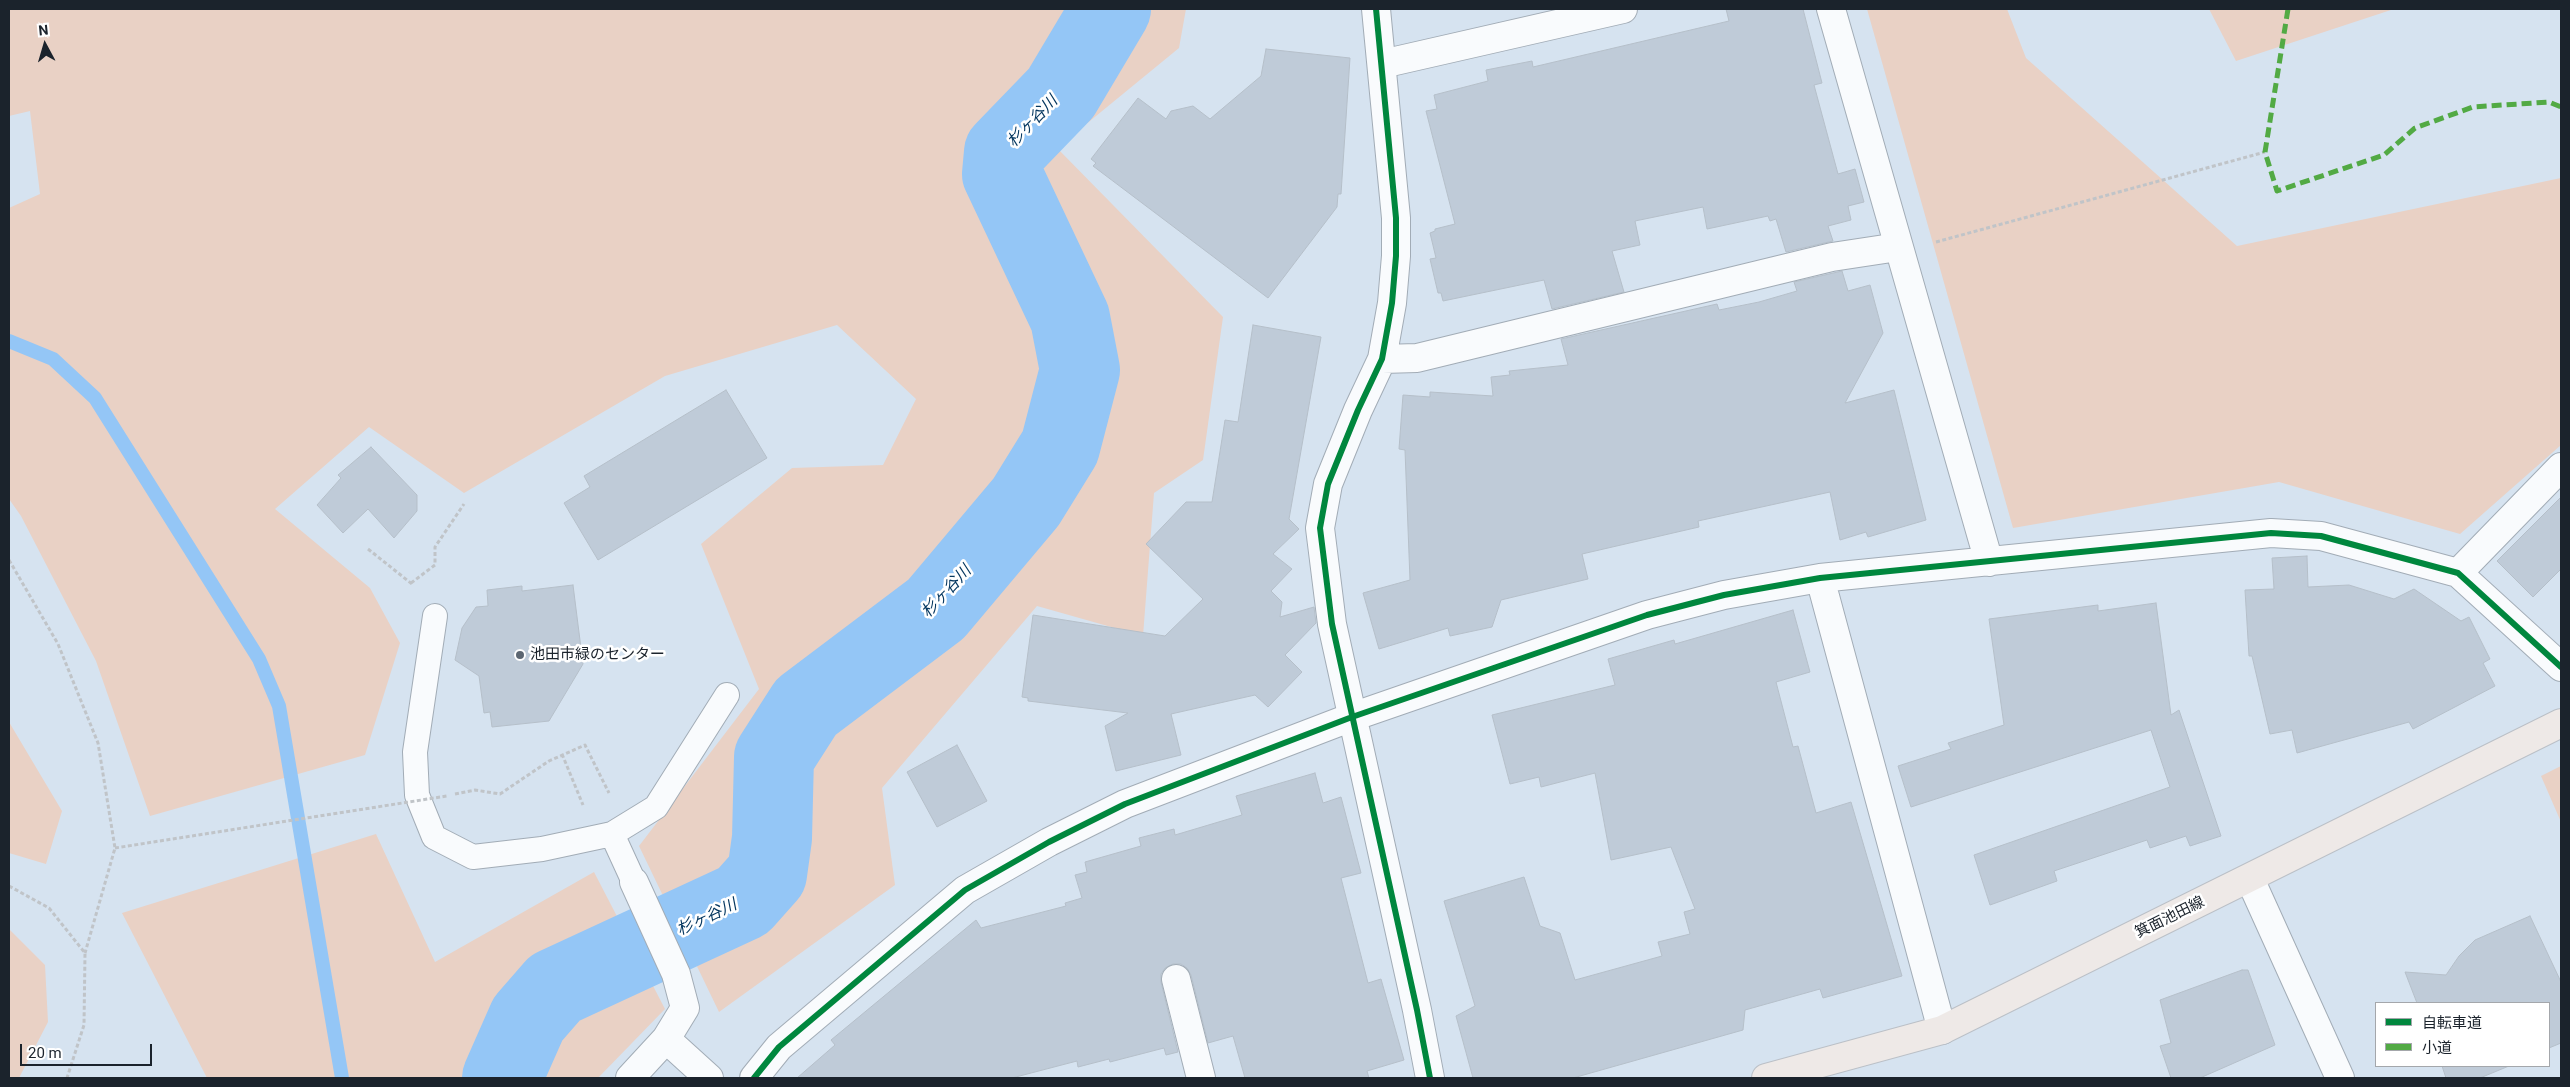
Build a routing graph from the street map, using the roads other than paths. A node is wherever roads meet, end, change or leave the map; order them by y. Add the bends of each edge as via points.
1 (1376, 9) edge
2 (1623, 9) edge
3 (1831, 9) edge
4 (1382, 64) junction
5 (1898, 247) junction
6 (1382, 359) junction
7 (2561, 468) edge
8 (1989, 562) junction
9 (2458, 573) junction
10 (1820, 578) junction
11 (435, 616) road end
12 (2561, 667) edge
13 (727, 695) dead end
14 (1352, 717) junction
15 (2561, 722) edge
16 (611, 832) junction
17 (2250, 879) junction
18 (634, 882) joint
19 (1176, 979) dead end
20 (1942, 1030) junction
21 (666, 1040) junction
22 (1796, 1074) edge
23 (630, 1078) edge
24 (709, 1078) edge
25 (754, 1078) edge
26 (1201, 1078) edge
27 (1430, 1078) edge
28 (1766, 1078) edge
29 (2340, 1078) edge

1 - 4 street
2 - 4 street
3 - 5 street
4 - 6 street via 1396,218 1396,256
5 - 6 street via 1832,257 1417,358
5 - 8 street
6 - 14 street via 1328,484 1320,528 1332,624
7 - 9 street
8 - 9 street via 2271,533 2321,536
8 - 10 street
9 - 12 street
10 - 14 street via 1724,595 1646,615
10 - 20 street
11 - 16 lane via 415,752 417,795 434,838 472,857 542,849
13 - 16 lane via 656,807
14 - 25 street via 1125,804 1049,842 965,890 779,1047
14 - 27 street
15 - 17 main road, 箕面池田線
16 - 18 lane
17 - 20 main road, 箕面池田線
17 - 29 street
18 - 21 street via 676,974 685,1008
19 - 26 street
20 - 22 main road, 箕面池田線
21 - 23 street
21 - 24 street
22 - 28 main road, 箕面池田線

